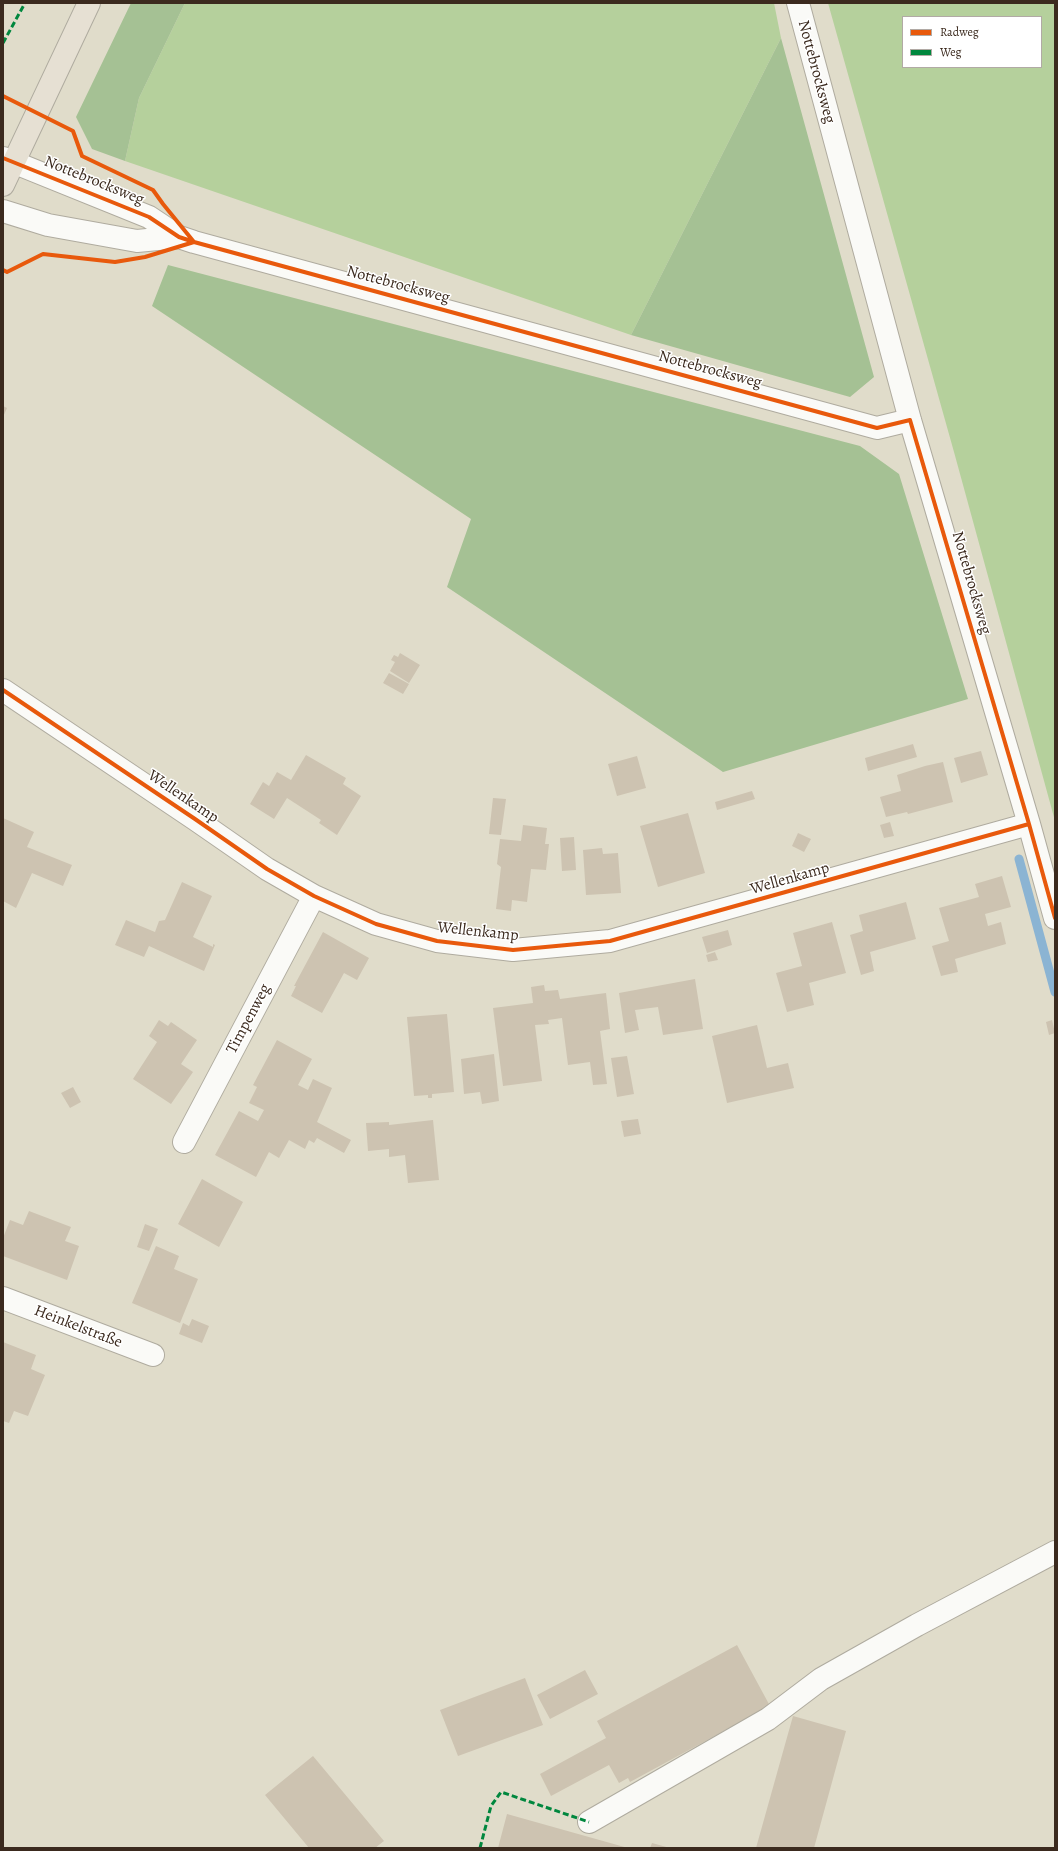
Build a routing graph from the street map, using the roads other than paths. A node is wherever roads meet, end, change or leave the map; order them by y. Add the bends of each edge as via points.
1 (90, 3) edge
2 (798, 3) edge
3 (9, 160) edge
4 (3, 185) edge
5 (3, 211) edge
6 (179, 237) junction
7 (910, 420) junction
8 (5, 697) edge
9 (1029, 824) junction
10 (314, 896) junction
11 (1055, 918) edge
12 (184, 1142) dead end
13 (3, 1298) edge
14 (153, 1355) dead end
15 (1055, 1552) edge
16 (589, 1822) dead end

1 - 3 main road
2 - 7 street, Nottebrocksweg
3 - 4 main road
3 - 6 street, Nottebrocksweg via 149,217
5 - 6 street, Nottebrocksweg via 48,225 137,241
6 - 7 street, Nottebrocksweg via 877,428
7 - 9 street, Nottebrocksweg
8 - 10 street, Wellenkamp via 267,870
9 - 10 street, Wellenkamp via 610,941 512,950 437,941 376,924
9 - 11 street, Nottebrocksweg
10 - 12 street, Timpenweg
13 - 14 street, Heinkelstraße
15 - 16 street via 917,1624 821,1679 768,1719

